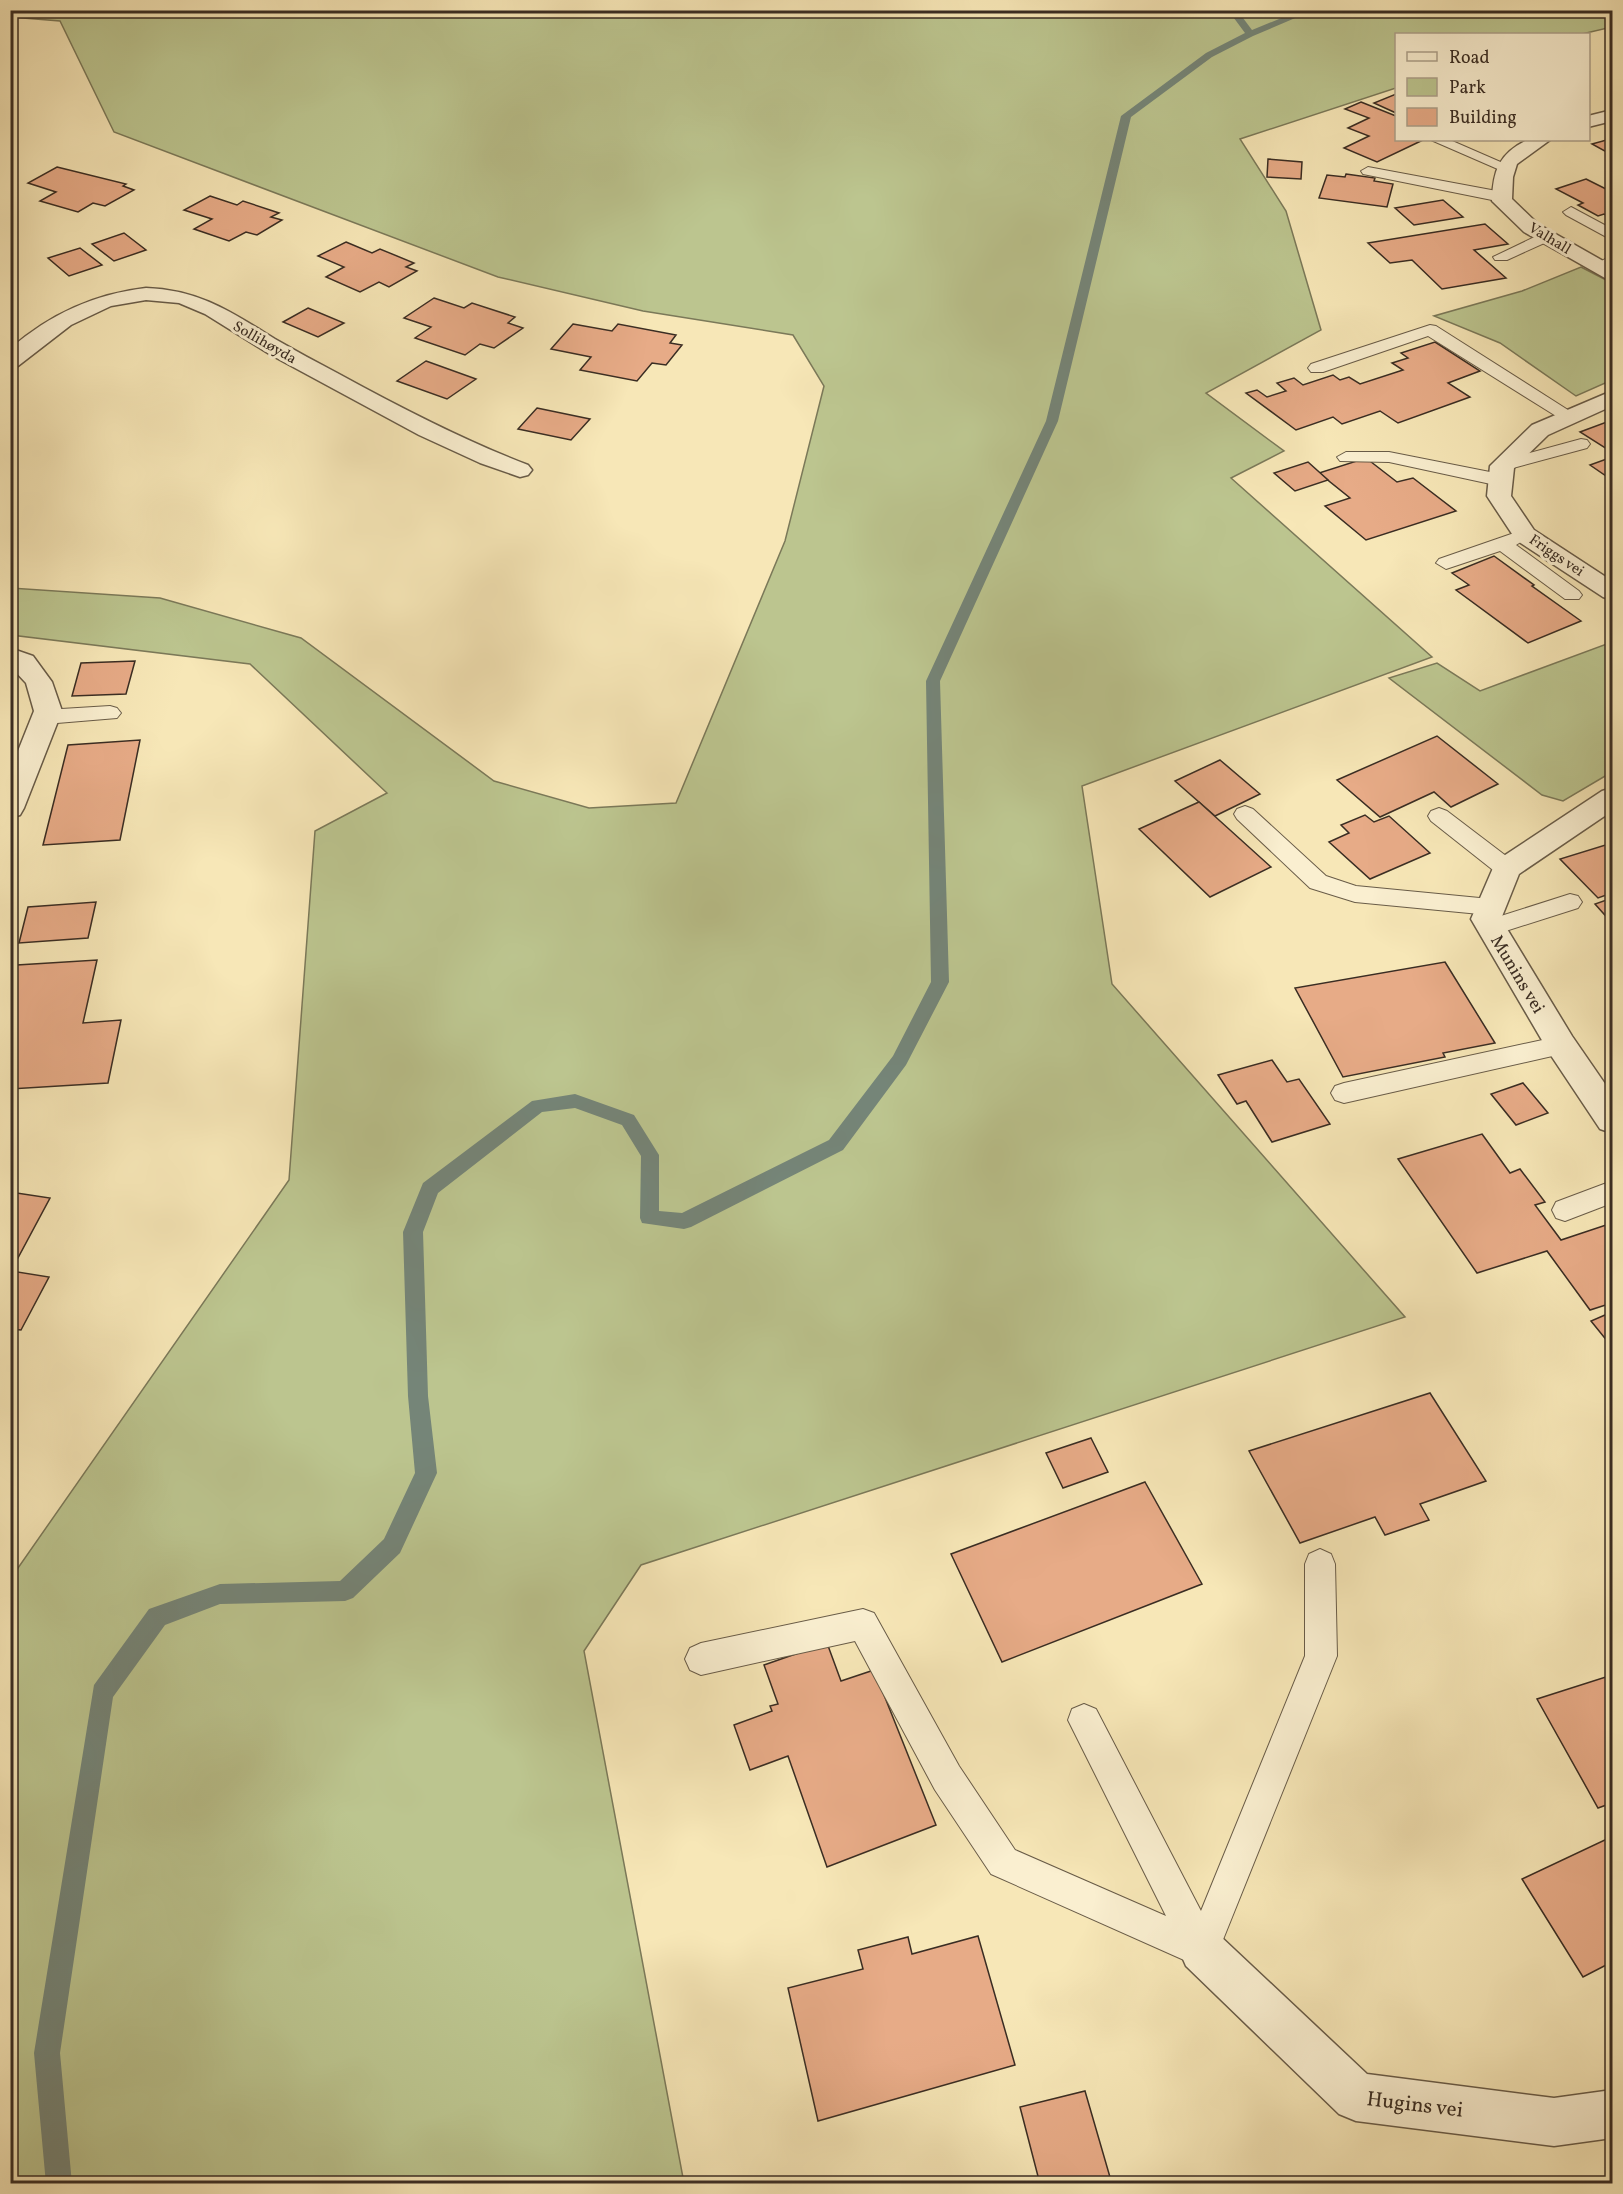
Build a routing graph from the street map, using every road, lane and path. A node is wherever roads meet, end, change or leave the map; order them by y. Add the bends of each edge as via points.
1 (1612, 116) edge
2 (1590, 122) edge
3 (1442, 141) edge
4 (1539, 141) edge
5 (1508, 156) junction
6 (1368, 171) dead end
7 (1502, 197) junction
8 (1571, 212) dead end
9 (1612, 234) edge
10 (1545, 237) junction
11 (1501, 257) dead end
12 (1608, 267) edge
13 (10, 361) edge
14 (1317, 368) dead end
15 (1612, 398) edge
16 (1570, 417) junction
17 (1581, 444) dead end
18 (1347, 457) dead end
19 (520, 470) dead end
20 (1501, 473) junction
21 (1525, 535) junction
22 (1502, 543) junction
23 (1446, 563) dead end
24 (1612, 592) edge
25 (1572, 595) dead end
26 (10, 656) edge
27 (110, 713) dead end
28 (45, 717) junction
29 (1612, 798) edge
30 (10, 808) edge
31 (1245, 814) dead end
32 (1439, 816) dead end
33 (1506, 868) junction
34 (1570, 902) dead end
35 (1490, 917) junction
36 (1561, 1045) junction
37 (1344, 1094) dead end
38 (1612, 1120) edge
39 (1612, 1192) edge
40 (1565, 1210) dead end
41 (1320, 1564) dead end
42 (701, 1659) dead end
43 (1084, 1720) dead end
44 (1202, 1950) junction
45 (1612, 2114) edge

1 - 2 street
3 - 5 lane
4 - 5 street
5 - 7 street via 1501,175
6 - 7 lane
7 - 10 street, Valhall
8 - 9 lane
10 - 11 lane
10 - 12 street, Valhall
13 - 19 street, Sollihøyda via 41,334 82,309 129,297 170,295 205,306 371,400
14 - 16 lane via 1430,330
15 - 16 street
16 - 20 street via 1540,430
17 - 20 lane
18 - 20 lane via 1389,457
20 - 21 street, Friggs vei via 1499,496
21 - 22 lane
21 - 24 street, Friggs vei
22 - 23 lane
22 - 25 lane
26 - 28 street via 24,662 39,682 48,711
27 - 28 lane
28 - 30 street
29 - 33 street
31 - 35 lane via 1318,882 1355,894
32 - 33 lane
33 - 35 street
34 - 35 lane
35 - 36 street, Munins vei
36 - 37 lane
36 - 38 street, Munins vei
39 - 40 lane
41 - 44 lane via 1321,1656
42 - 44 lane via 863,1624 947,1778 1003,1862
43 - 44 lane
44 - 45 street, Hugins vei via 1356,2097 1554,2122

